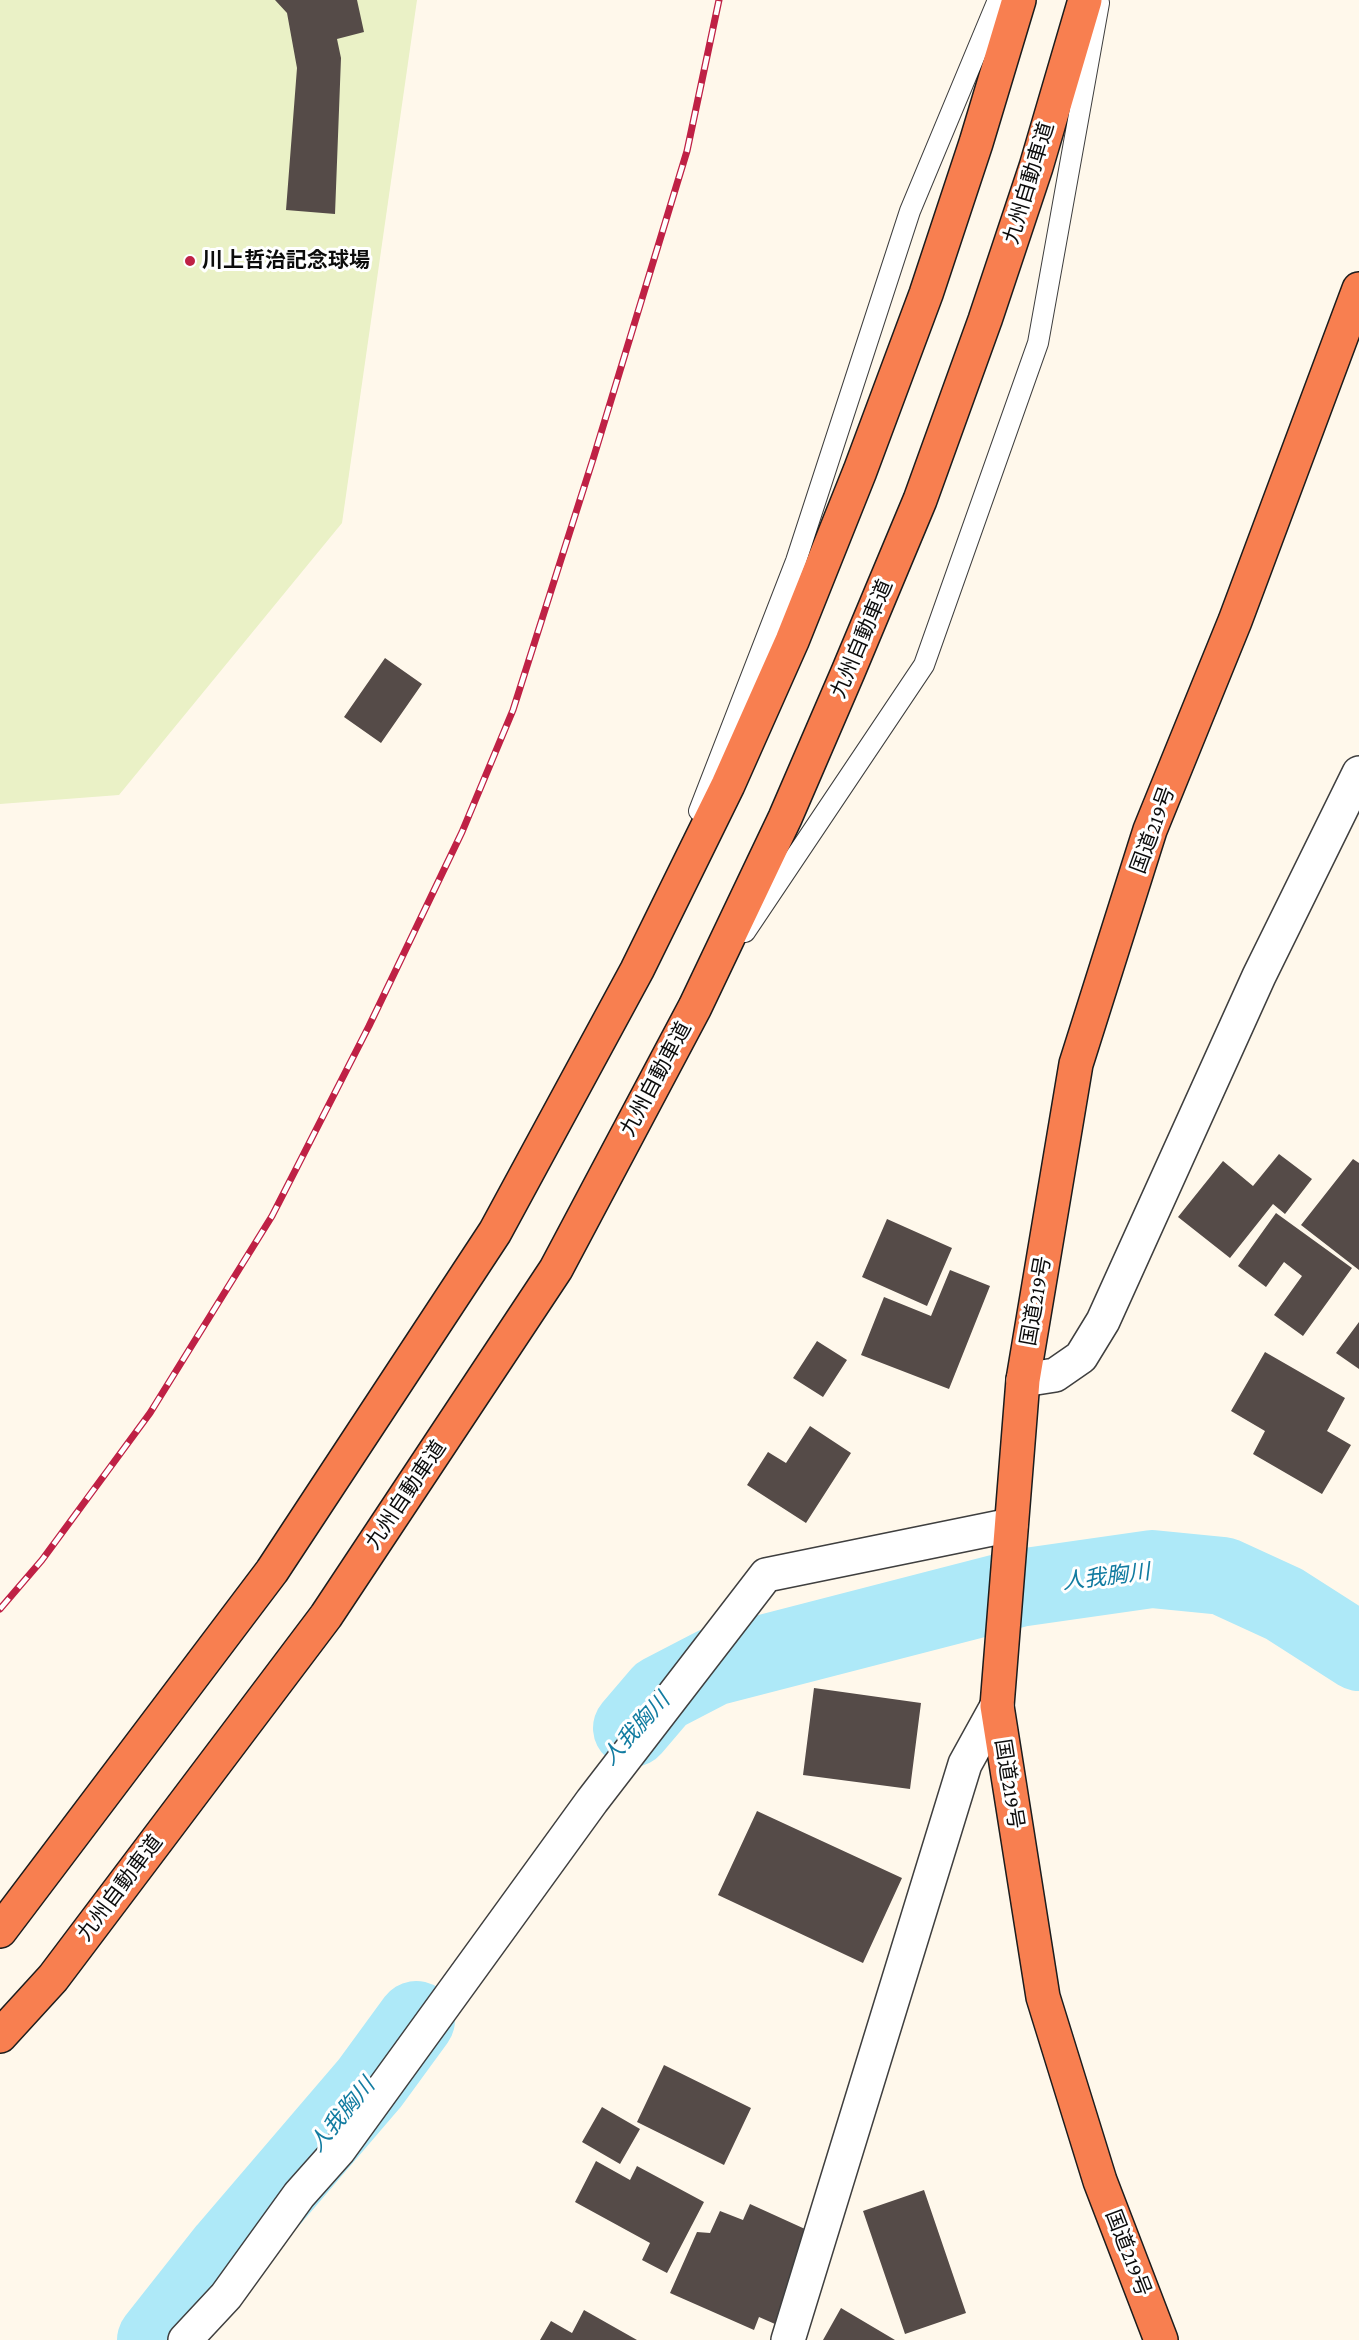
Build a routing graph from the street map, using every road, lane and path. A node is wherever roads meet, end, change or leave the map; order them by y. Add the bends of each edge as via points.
1 (998, 0) edge
2 (1019, 0) edge
3 (1085, 0) edge
4 (1099, 0) edge
5 (1359, 290) edge
6 (1359, 773) edge
7 (637, 970) junction
8 (694, 1007) junction
9 (1023, 1380) junction
10 (1011, 1525) junction
11 (997, 1706) junction
12 (0, 1931) edge
13 (0, 2036) edge
14 (185, 2340) edge
15 (788, 2340) edge
16 (1161, 2340) edge

1 - 7 lane via 910,211 796,561
2 - 7 highway via 926,294 860,471 792,641 728,785
3 - 8 highway, 九州自動車道 via 1036,167 920,500 785,818
4 - 8 lane via 1038,343 924,665
5 - 9 highway, 国道219号 via 1239,610 1150,830 1076,1064
6 - 9 street via 1259,976 1103,1321 1081,1357 1056,1375
7 - 12 highway via 495,1232 279,1561
8 - 13 highway, 九州自動車道 via 556,1269 326,1616 53,1978
9 - 10 highway, 国道219号
10 - 11 highway, 国道219号
10 - 14 street via 766,1575 592,1801 339,2150 299,2195 226,2296
11 - 15 street via 965,1764
11 - 16 highway, 国道219号 via 1043,1997 1100,2181

